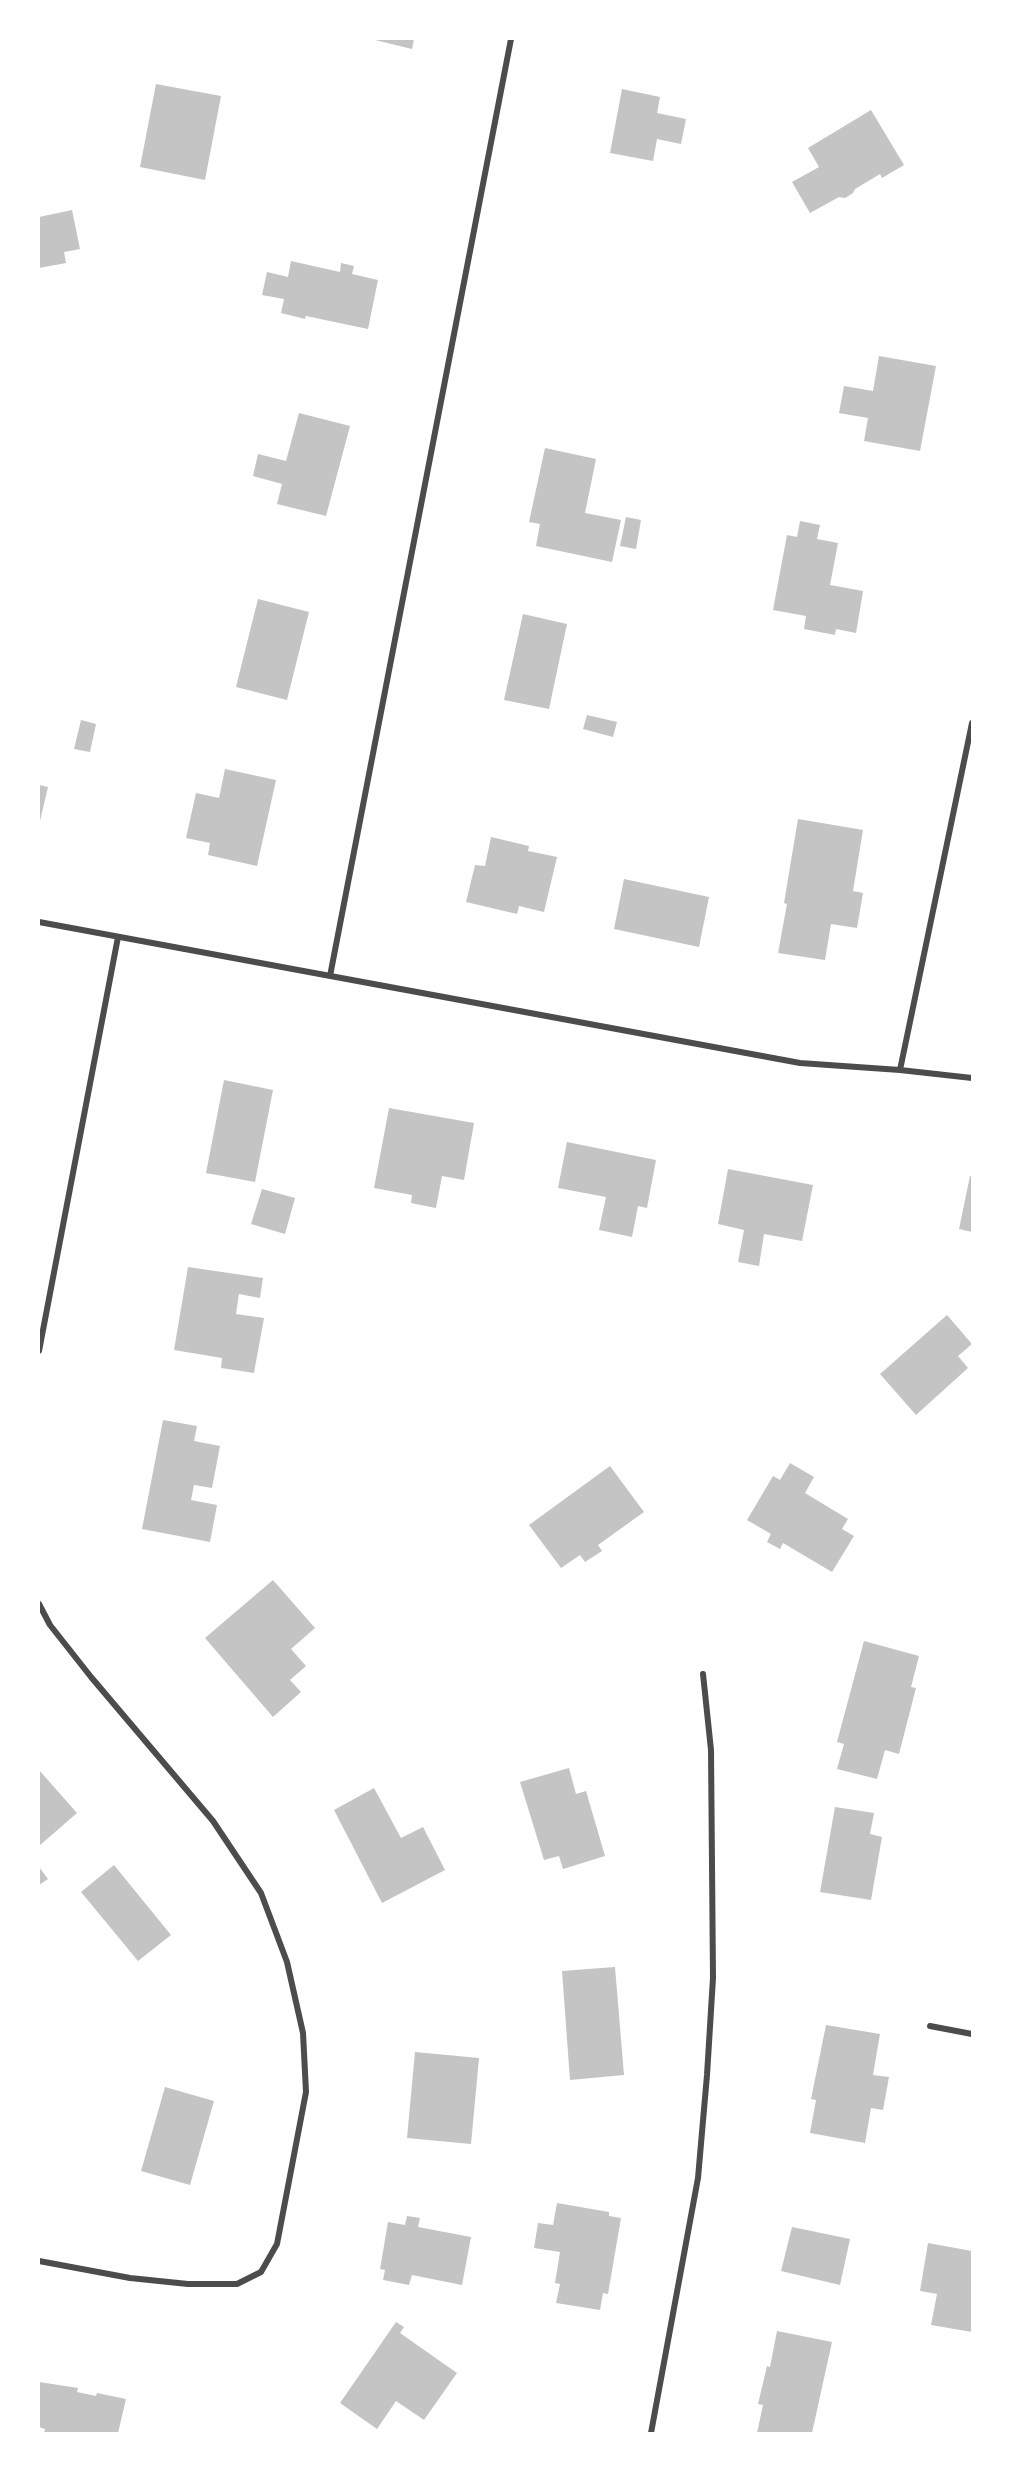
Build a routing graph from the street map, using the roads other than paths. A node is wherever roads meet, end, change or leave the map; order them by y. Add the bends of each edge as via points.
1 (511, 39) edge
2 (972, 723) edge
3 (39, 922) edge
4 (118, 937) junction
5 (330, 976) junction
6 (900, 1070) junction
7 (972, 1078) edge
8 (39, 1351) edge
9 (39, 1604) edge
10 (703, 1674) dead end
11 (930, 2026) dead end
12 (972, 2034) edge
13 (39, 2261) edge
14 (651, 2433) edge

1 - 5 street
2 - 6 street
3 - 4 street
4 - 5 street
4 - 8 street
5 - 6 street via 800,1063
6 - 7 street
9 - 13 street via 50,1625 91,1677 213,1821 261,1893 287,1962 303,2032 306,2092 277,2244 261,2272 237,2284 188,2284
10 - 14 street via 711,1750 713,1978 698,2178
11 - 12 street

